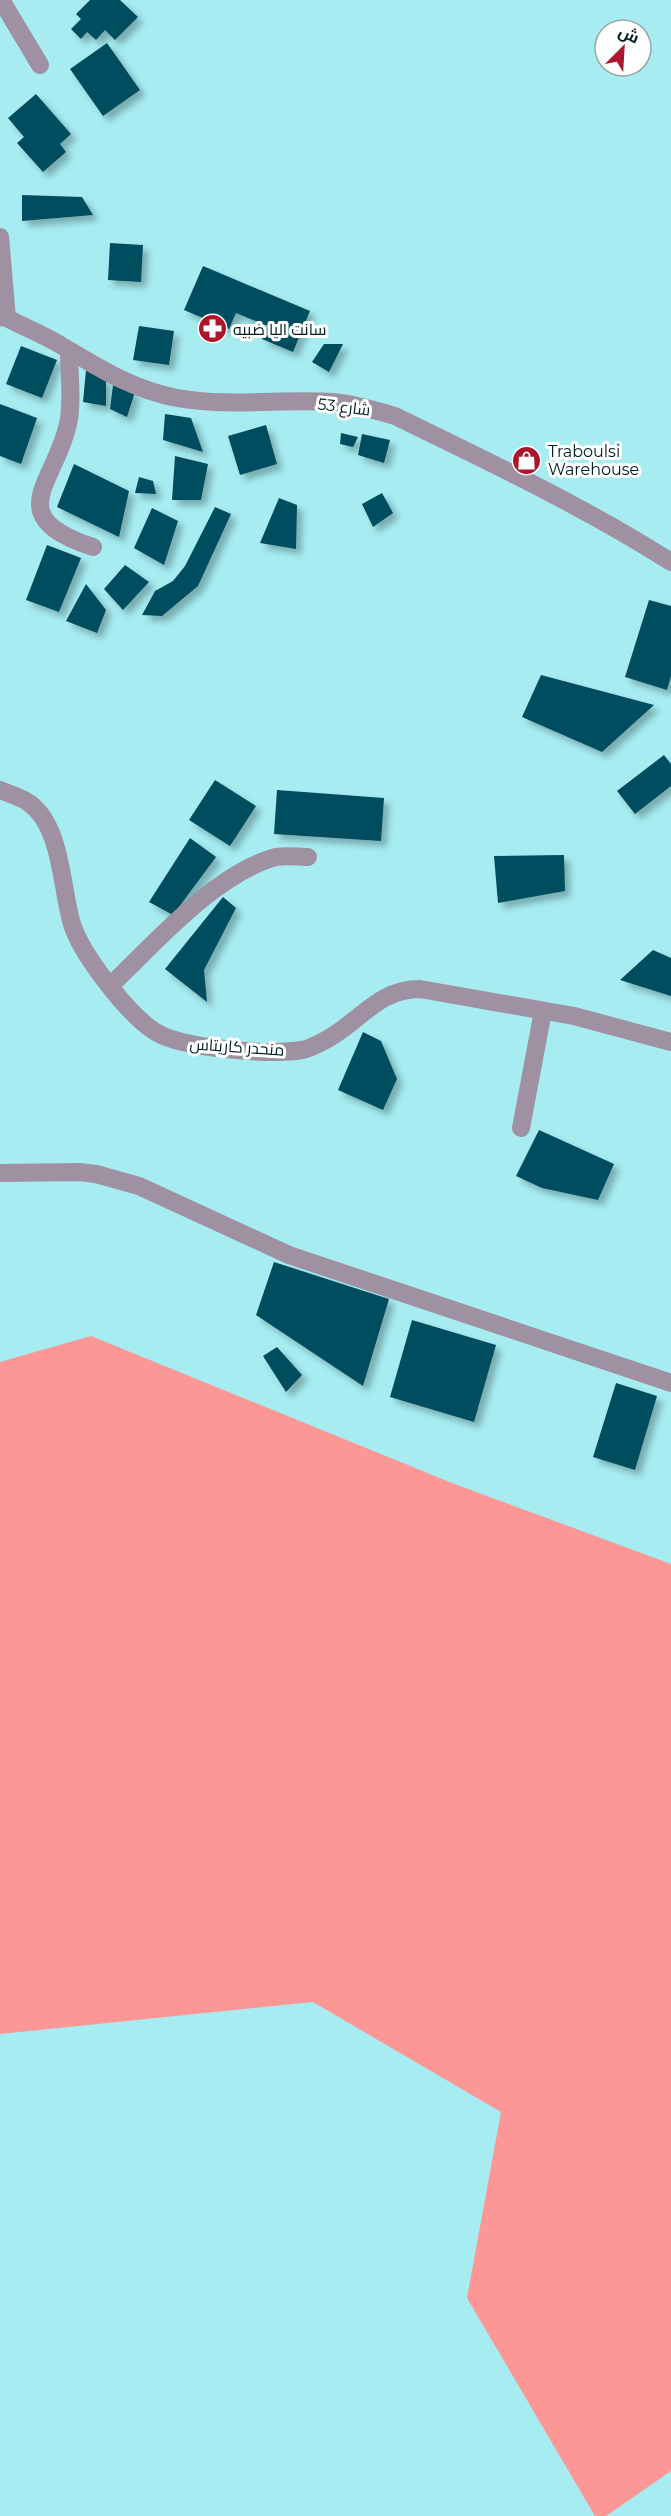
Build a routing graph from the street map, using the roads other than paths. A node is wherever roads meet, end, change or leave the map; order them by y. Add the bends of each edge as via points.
1 (1, 0) edge
2 (40, 65) dead end
3 (0, 237) edge
4 (4, 318) edge
5 (69, 351) junction
6 (93, 547) dead end
7 (671, 562) edge
8 (0, 790) edge
9 (308, 857) dead end
10 (111, 985) junction
11 (543, 1011) junction
12 (671, 1042) edge
13 (521, 1128) dead end
14 (0, 1173) edge
15 (671, 1383) edge

1 - 2 street
3 - 4 street
4 - 5 street, شارع 53
5 - 6 street via 68,423 37,497 42,519 53,530
5 - 7 street, شارع 53 via 139,388 179,398 225,403 332,402 373,409 536,485
8 - 10 street, منحدر كاريتاس via 29,803 52,833 73,926 84,951
9 - 10 street via 278,856 215,887
10 - 11 street, منحدر كاريتاس via 140,1020 164,1037 269,1052 305,1050 325,1041 387,994 404,989
11 - 12 street, منحدر كاريتاس
11 - 13 street
14 - 15 street via 79,1172 113,1178 173,1200 290,1255

